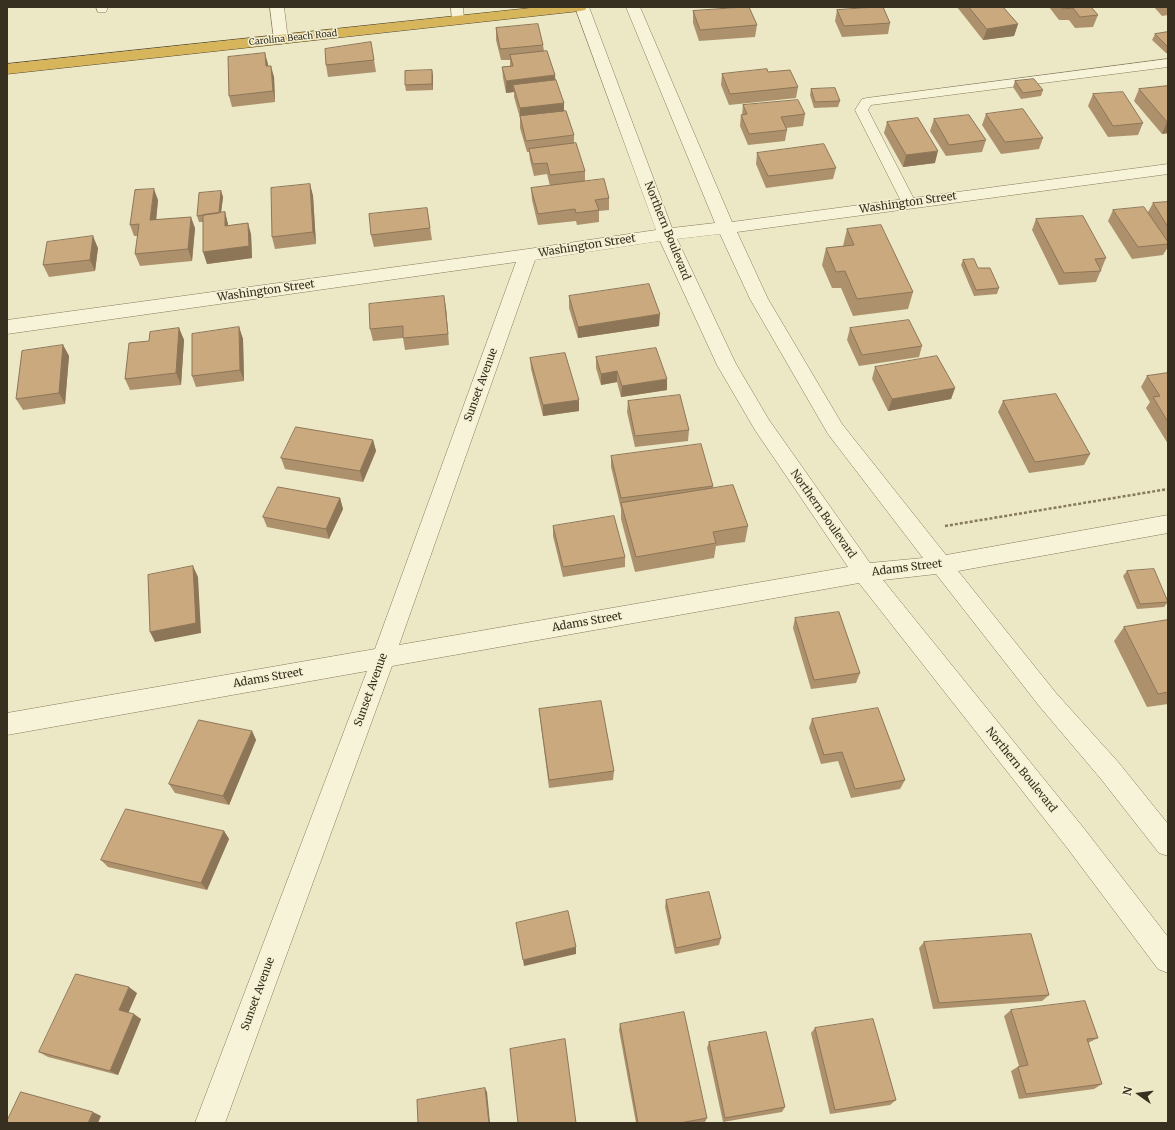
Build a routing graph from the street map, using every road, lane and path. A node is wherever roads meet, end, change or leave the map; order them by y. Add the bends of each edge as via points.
1 (277, 7) edge
2 (581, 7) edge
3 (633, 7) edge
4 (457, 14) edge
5 (281, 40) junction
6 (1168, 63) edge
7 (7, 69) edge
8 (1168, 169) edge
9 (909, 203) junction
10 (726, 228) junction
11 (666, 234) junction
12 (528, 255) junction
13 (7, 327) edge
14 (1168, 489) edge
15 (1168, 524) edge
16 (937, 527) dead end
17 (940, 564) junction
18 (864, 573) junction
19 (382, 658) junction
20 (7, 724) edge
21 (1168, 844) edge
22 (1168, 959) edge
23 (210, 1123) edge

1 - 5 street
2 - 4 highway, Carolina Beach Road
2 - 11 street, Northern Boulevard
3 - 10 street
4 - 5 highway, Carolina Beach Road
5 - 7 highway, Carolina Beach Road
6 - 9 lane via 867,102 861,110
8 - 9 street, Washington Street
9 - 10 street, Washington Street
10 - 11 street, Washington Street
10 - 17 street via 759,299 835,429
11 - 12 street, Washington Street
11 - 18 street, Northern Boulevard via 727,365 758,418
12 - 13 street, Washington Street
12 - 19 street, Sunset Avenue
14 - 16 path
15 - 17 street, Adams Street
17 - 18 street, Adams Street
17 - 21 street via 1048,700 1110,771
18 - 19 street, Adams Street
18 - 22 street, Northern Boulevard via 1077,840
19 - 20 street, Adams Street
19 - 23 street, Sunset Avenue

